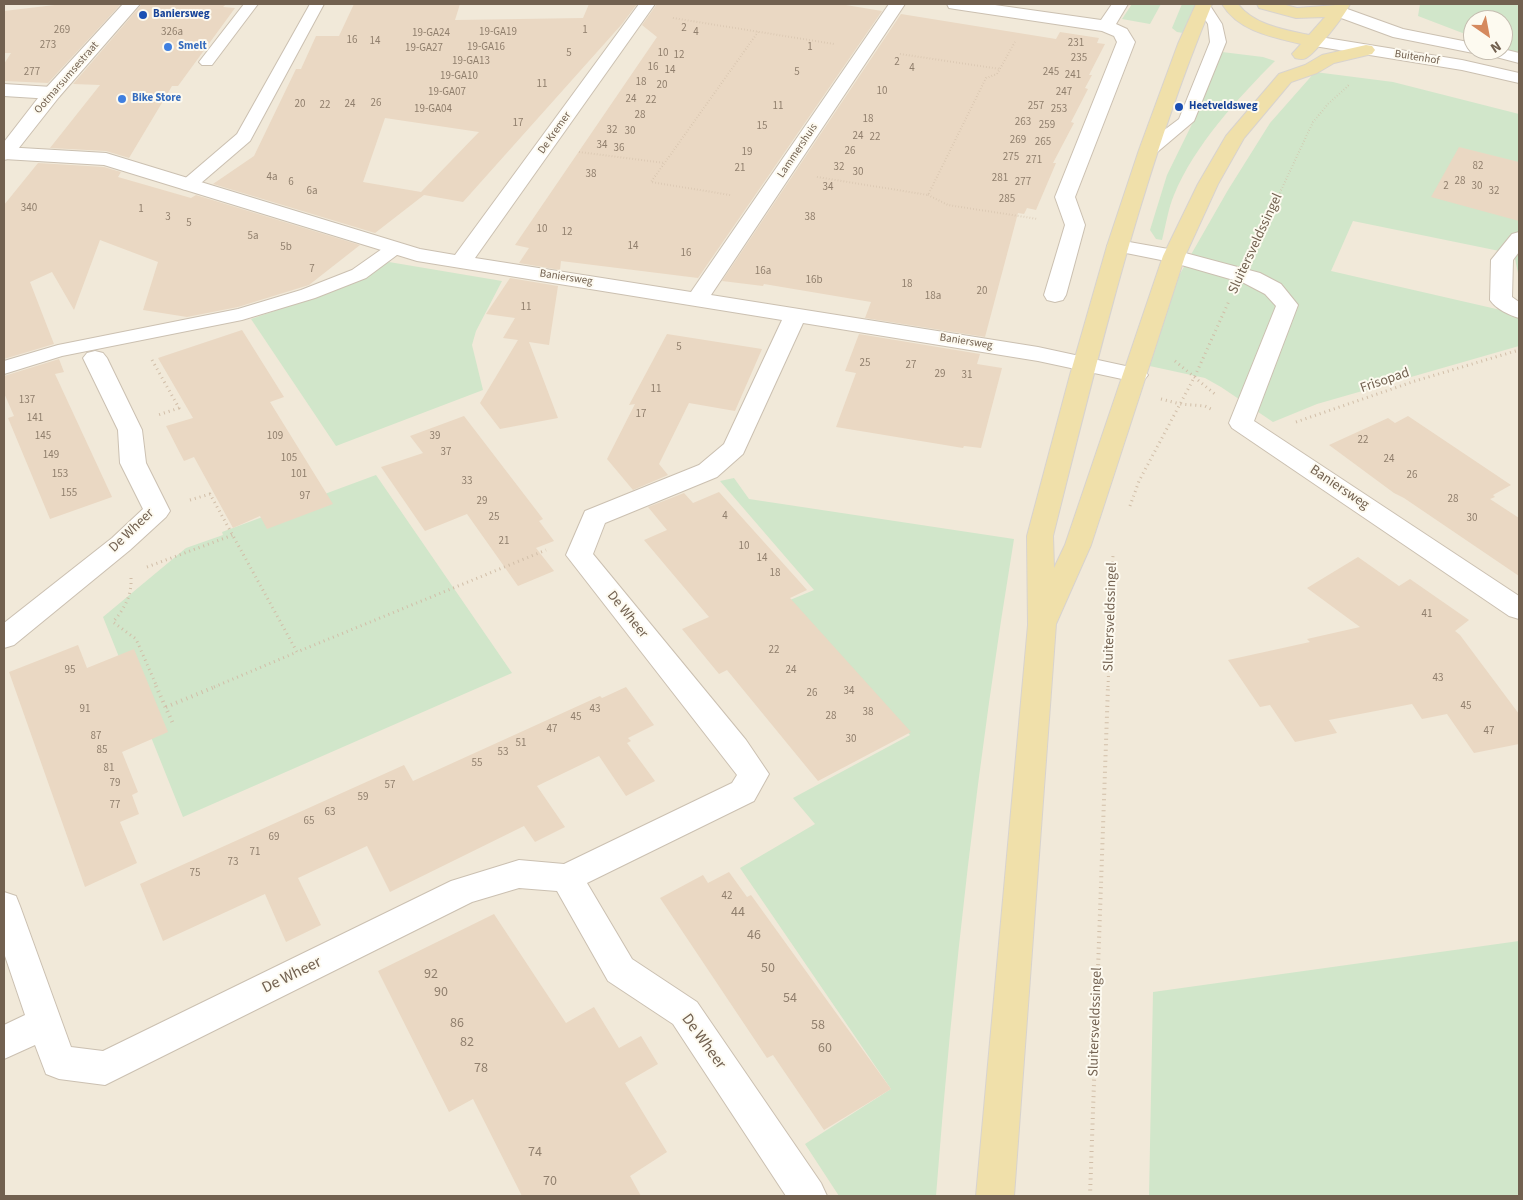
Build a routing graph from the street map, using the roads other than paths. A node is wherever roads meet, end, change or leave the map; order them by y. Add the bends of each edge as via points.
1 (132, 4) edge
2 (251, 4) edge
3 (317, 4) edge
4 (897, 4) edge
5 (955, 4) edge
6 (1120, 4) edge
7 (1230, 4) edge
8 (1265, 4) edge
9 (1204, 5) edge
10 (1340, 7) edge
11 (644, 8) edge
12 (1114, 29) junction
13 (1314, 41) junction
14 (1463, 46) edge
15 (1366, 50) junction
16 (207, 62) dead end
17 (1291, 75) junction
18 (1519, 78) edge
19 (4, 90) edge
20 (52, 93) junction
21 (1148, 150) junction
22 (4, 153) edge
23 (188, 185) junction
24 (1519, 238) edge
25 (1118, 246) junction
26 (395, 248) junction
27 (1174, 256) junction
28 (461, 262) junction
29 (1055, 295) dead end
30 (697, 299) junction
31 (1519, 311) edge
32 (795, 316) junction
33 (95, 358) dead end
34 (1085, 363) junction
35 (4, 368) edge
36 (1136, 375) junction
37 (1519, 609) edge
38 (1042, 625) junction
39 (4, 638) edge
40 (567, 878) junction
41 (4, 906) edge
42 (44, 1023) junction
43 (4, 1044) edge
44 (808, 1196) edge
45 (995, 1196) edge

1 - 20 street, Ootmarsumsestraat
2 - 16 lane
3 - 23 lane via 244,137
4 - 30 street, Lammershuis
5 - 12 street
6 - 12 street
7 - 13 main road via 1247,21
8 - 10 main road via 1296,13
9 - 21 main road
9 - 21 lane via 1216,24 1218,42 1186,121
10 - 13 main road
10 - 14 street, Buitenhof via 1399,33
11 - 28 street, De Kremer
12 - 29 street via 1126,42 1065,197 1074,225
13 - 15 street, Buitenhof
13 - 17 main road via 1293,63
15 - 17 main road via 1328,59
15 - 18 street, Buitenhof via 1462,65
17 - 27 main road via 1236,136 1208,184
19 - 20 street
20 - 22 street, Ootmarsumsestraat
21 - 25 main road
22 - 23 street, Baniersweg via 106,159
23 - 26 street, Baniersweg
24 - 31 street via 1502,260 1501,300
25 - 27 street, Baniersweg
25 - 34 main road
26 - 28 street, Baniersweg
26 - 35 lane via 360,274 308,294 242,314 58,351
27 - 36 main road
27 - 37 street, Baniersweg via 1241,275 1273,289 1287,305 1241,423
28 - 30 street, Baniersweg
30 - 32 street, Baniersweg
32 - 34 street, Baniersweg
32 - 40 street, De Wheer via 734,448 708,471 594,517 579,555 754,774 743,792
33 - 39 street, De Wheer via 128,425 133,464 157,510 121,544
34 - 36 street, Baniersweg
34 - 38 main road via 1040,536
36 - 38 main road via 1078,544
38 - 45 main road
40 - 42 street, De Wheer via 519,874 463,891 105,1068 58,1062
40 - 44 street, De Wheer via 620,970 684,1013
41 - 42 street, De Wheer
42 - 43 street

